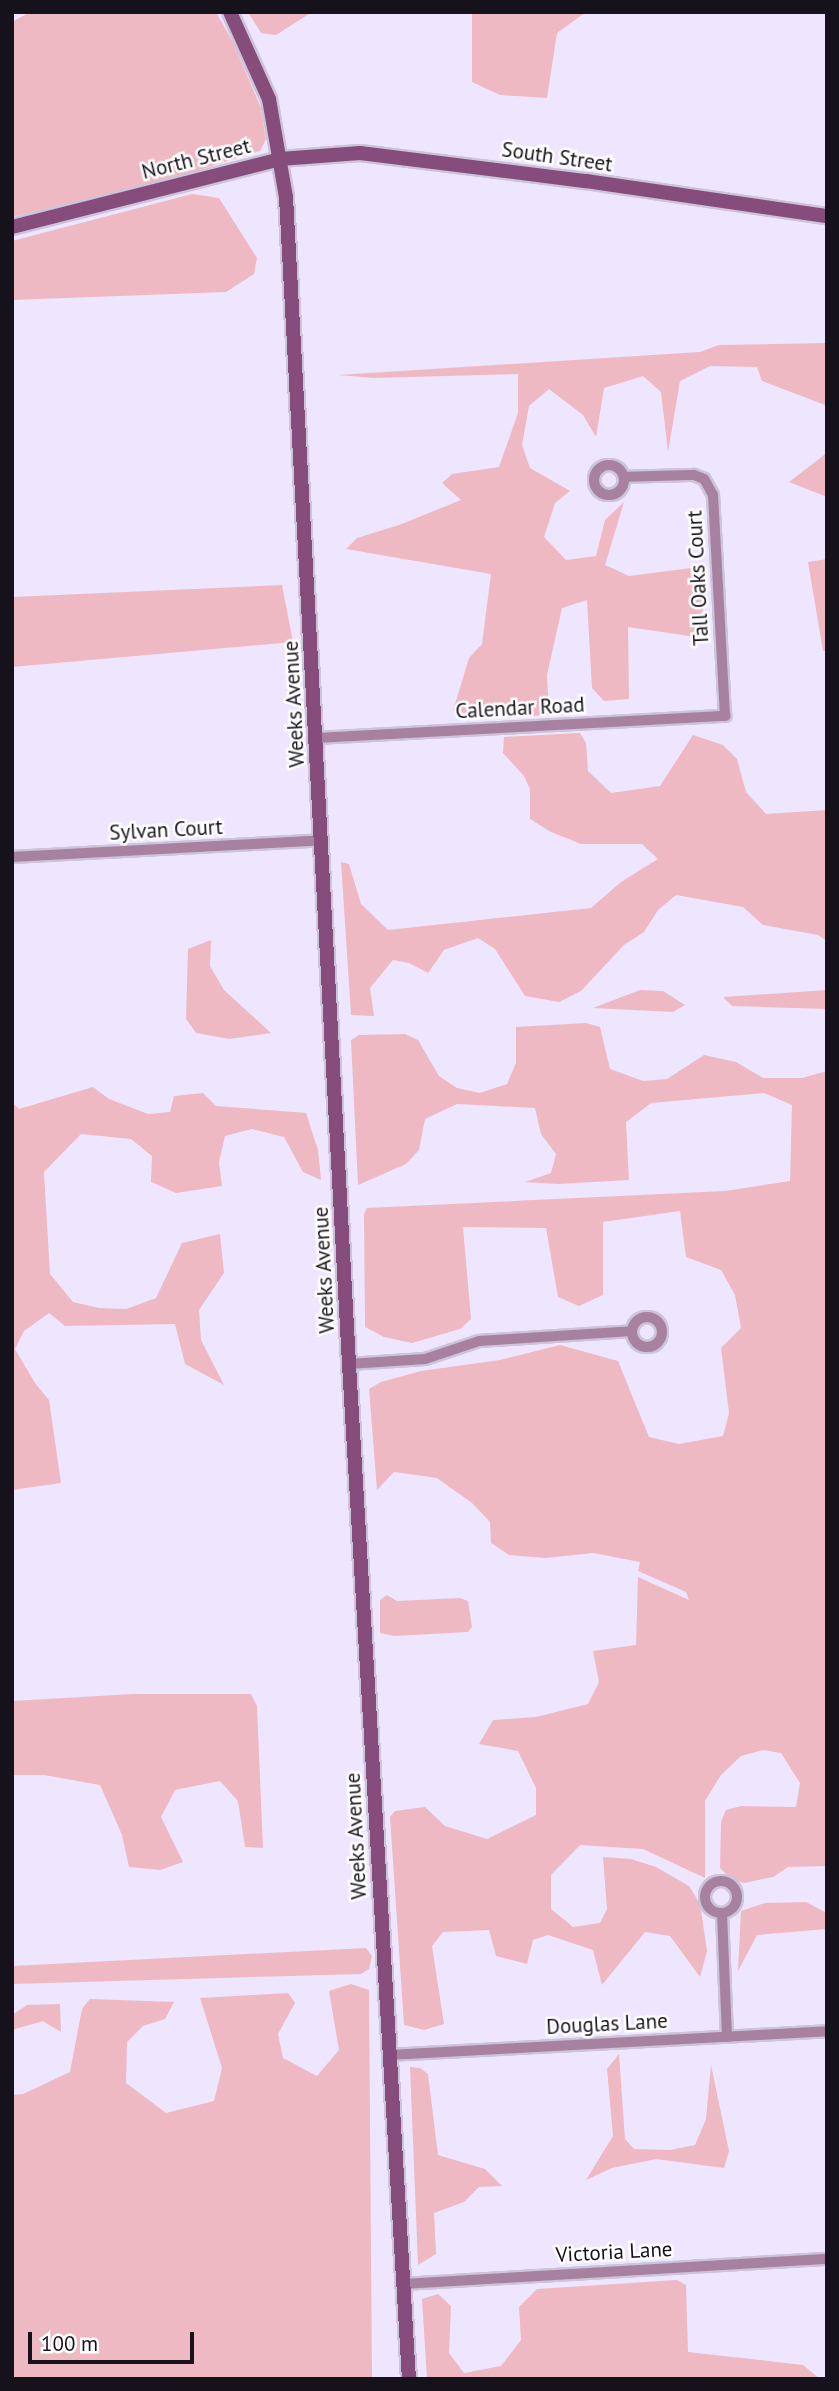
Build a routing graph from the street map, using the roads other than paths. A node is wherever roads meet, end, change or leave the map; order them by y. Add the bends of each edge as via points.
1 (230, 12) edge
2 (280, 159) junction
3 (827, 216) edge
4 (12, 227) edge
5 (624, 477) dead end
6 (725, 716) joint
7 (317, 738) junction
8 (323, 840) junction
9 (12, 857) edge
10 (632, 1331) dead end
11 (349, 1364) junction
12 (722, 1913) dead end
13 (827, 2031) edge
14 (727, 2036) junction
15 (389, 2055) junction
16 (827, 2259) edge
17 (404, 2284) junction
18 (409, 2379) edge

1 - 2 street, North Street via 269,99
2 - 3 street, South Street via 360,153 395,156
2 - 4 street, North Street
2 - 7 street, Weeks Avenue via 287,210
5 - 6 street, Tall Oaks Court via 694,475 704,479 713,495
6 - 7 street, Calendar Road
7 - 8 street, Weeks Avenue
8 - 9 street, Sylvan Court
8 - 11 street, Weeks Avenue
10 - 11 street via 479,1341 425,1359
11 - 15 street, Weeks Avenue
12 - 14 street
13 - 14 street, Douglas Lane
14 - 15 street, Douglas Lane
15 - 17 street, Weeks Avenue
16 - 17 street, Victoria Lane
17 - 18 street, Weeks Avenue

